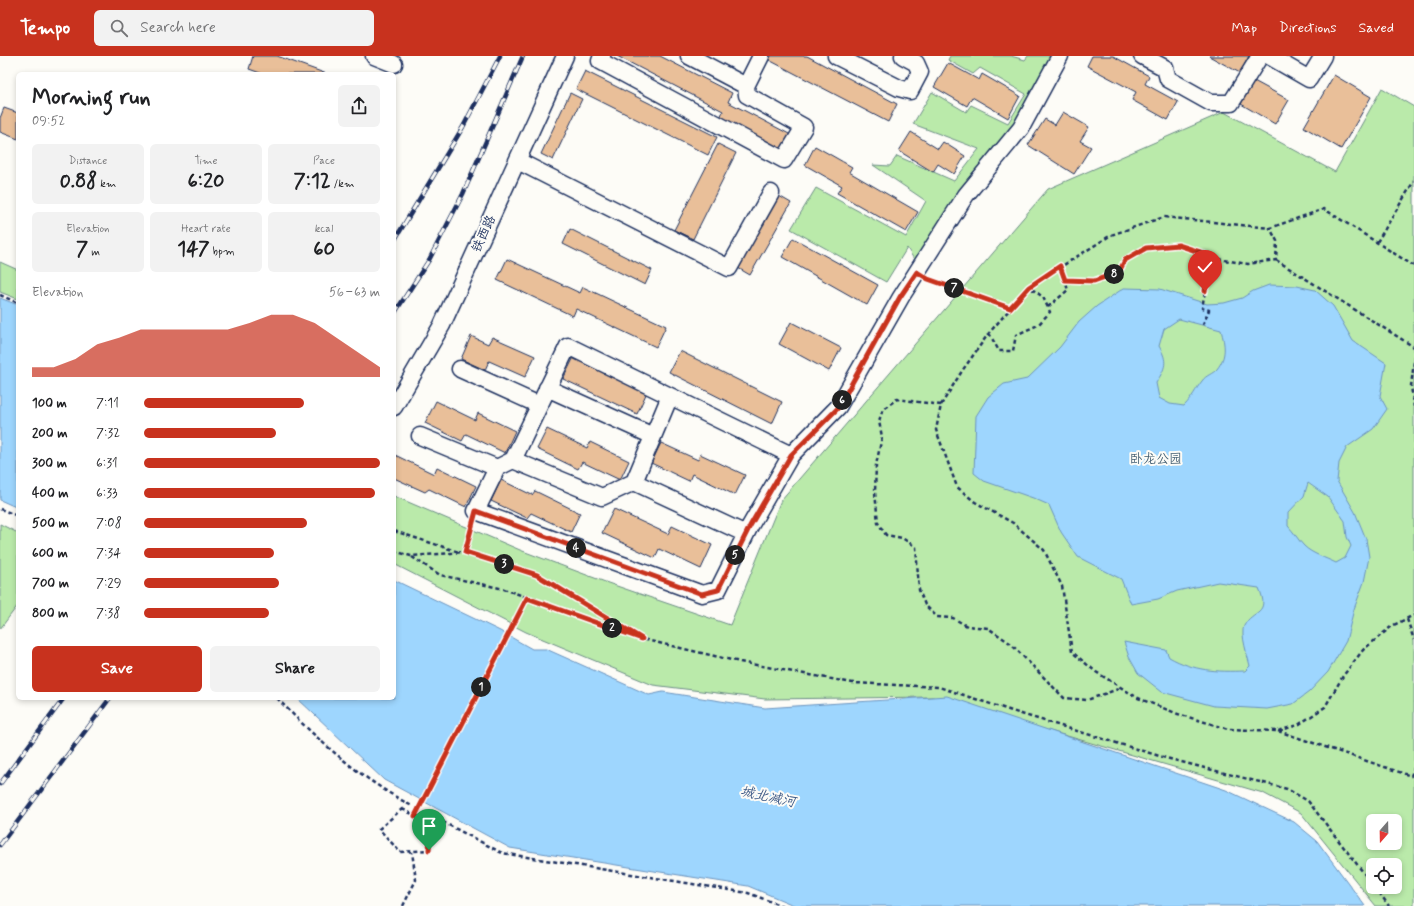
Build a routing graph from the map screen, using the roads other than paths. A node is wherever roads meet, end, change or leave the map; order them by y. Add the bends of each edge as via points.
1 (374, 56) edge
2 (565, 56) edge
3 (602, 56) edge
4 (690, 56) edge
5 (761, 56) edge
6 (836, 56) edge
7 (903, 56) edge
8 (1060, 56) edge
9 (1142, 56) edge
10 (1260, 56) edge
11 (1269, 56) edge
12 (1323, 56) edge
13 (394, 64) dead end
14 (746, 86) junction
15 (518, 161) junction
16 (771, 193) dead end
17 (460, 369) dead end
18 (547, 388) junction
19 (670, 396) junction
20 (396, 404) edge
21 (539, 405) junction
22 (420, 436) dead end
23 (653, 436) junction
24 (791, 455) junction
25 (513, 460) junction
26 (498, 468) junction
27 (634, 482) junction
28 (746, 534) junction

1 - 13 street
2 - 15 street, 铁西路
3 - 14 street via 600,61 784,160 804,127 747,95
4 - 14 street
5 - 14 street
6 - 7 street via 910,91 920,72 916,63
8 - 24 street via 1021,128 966,195 900,297 838,408
9 - 10 street via 1165,68 1168,79 1211,103 1231,103
11 - 12 street via 1309,79
15 - 16 street via 729,268
15 - 20 street, 铁西路 via 442,325
17 - 21 street
18 - 19 street via 568,346
18 - 21 street
18 - 23 street
19 - 23 street
19 - 24 street
21 - 25 street
22 - 26 street
23 - 27 street
24 - 28 street
25 - 26 street
25 - 27 street via 602,497
26 - 28 street via 476,511 702,594 718,590
27 - 28 street

